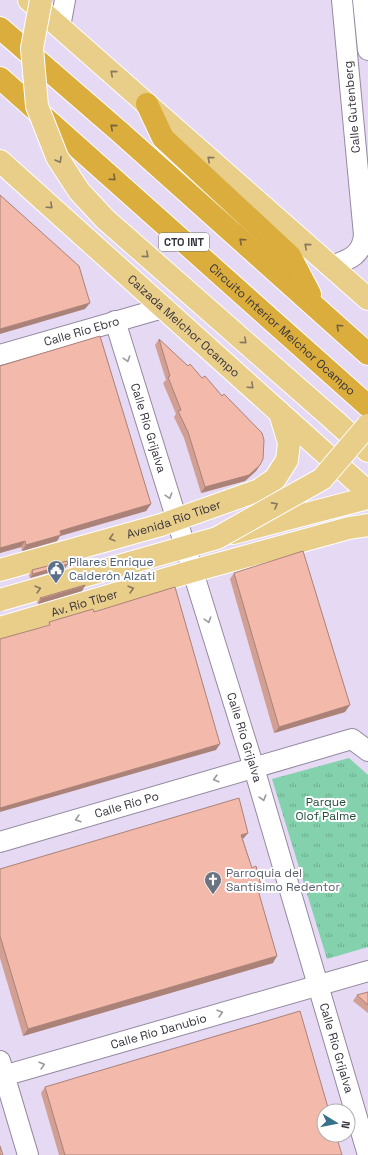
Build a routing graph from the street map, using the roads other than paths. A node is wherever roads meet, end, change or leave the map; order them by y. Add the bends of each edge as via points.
1 (29, 0) edge
2 (41, 0) edge
3 (65, 0) edge
4 (342, 0) edge
5 (363, 0) edge
6 (60, 27) junction
7 (0, 28) edge
8 (368, 50) edge
9 (0, 78) edge
10 (147, 104) junction
11 (361, 119) edge
12 (0, 161) edge
13 (331, 266) junction
14 (368, 299) edge
15 (163, 308) junction
16 (317, 308) junction
17 (115, 321) junction
18 (368, 354) edge
19 (0, 355) edge
20 (368, 406) edge
21 (280, 413) junction
22 (368, 425) edge
23 (368, 451) edge
24 (368, 492) edge
25 (368, 498) edge
26 (168, 522) junction
27 (368, 525) edge
28 (217, 538) junction
29 (0, 570) edge
30 (185, 574) junction
31 (0, 600) edge
32 (0, 628) edge
33 (368, 751) edge
34 (254, 768) junction
35 (0, 842) edge
36 (368, 971) edge
37 (317, 984) junction
38 (1, 1071) edge
39 (28, 1155) edge
40 (368, 1155) edge

1 - 6 main road
2 -> 23 main road, bridge via 32,48 37,106 57,157 79,191 105,219
3 - 6 street
4 - 11 street, Calle Gutenberg
5 - 8 street, Calle Gutenberg
10 -> 6 main road
16 -> 7 highway, CTO INT
9 -> 20 highway, Circuito Interior Melchor Ocampo / CTO INT
13 -> 10 main road
10 - 16 highway via 163,138 290,256
11 - 13 street, Calle Gutenberg via 362,247 355,256
12 -> 15 main road, Calzada Melchor Ocampo
13 - 14 main road
15 - 17 street, Calle Río Ebro
15 -> 21 main road, Calzada Melchor Ocampo
18 -> 16 highway, CTO INT
17 - 19 street, Calle Río Ebro
17 -> 26 street, Calle Río Grijalva
21 - 24 main road, Calzada Melchor Ocampo
21 - 26 main road, Avenida Río Tíber via 289,449 285,465 275,479 248,495
28 -> 22 main road, bridge via 322,479
25 - 28 main road, bridge
26 -> 29 main road, Avenida Río Tíber
26 - 30 main road via 174,552
27 - 30 main road via 349,528
31 -> 28 main road, bridge
32 -> 30 main road, Av. Río Tíber
30 -> 34 street, Calle Río Grijalva
33 - 34 street, Calle Río Po via 352,738
34 -> 35 street, Calle Río Po
34 -> 37 street, Calle Río Grijalva
36 - 37 street, Calle Río Danubio
38 -> 37 street, Calle Río Danubio
37 - 40 street, Calle Río Grijalva
38 - 39 street

